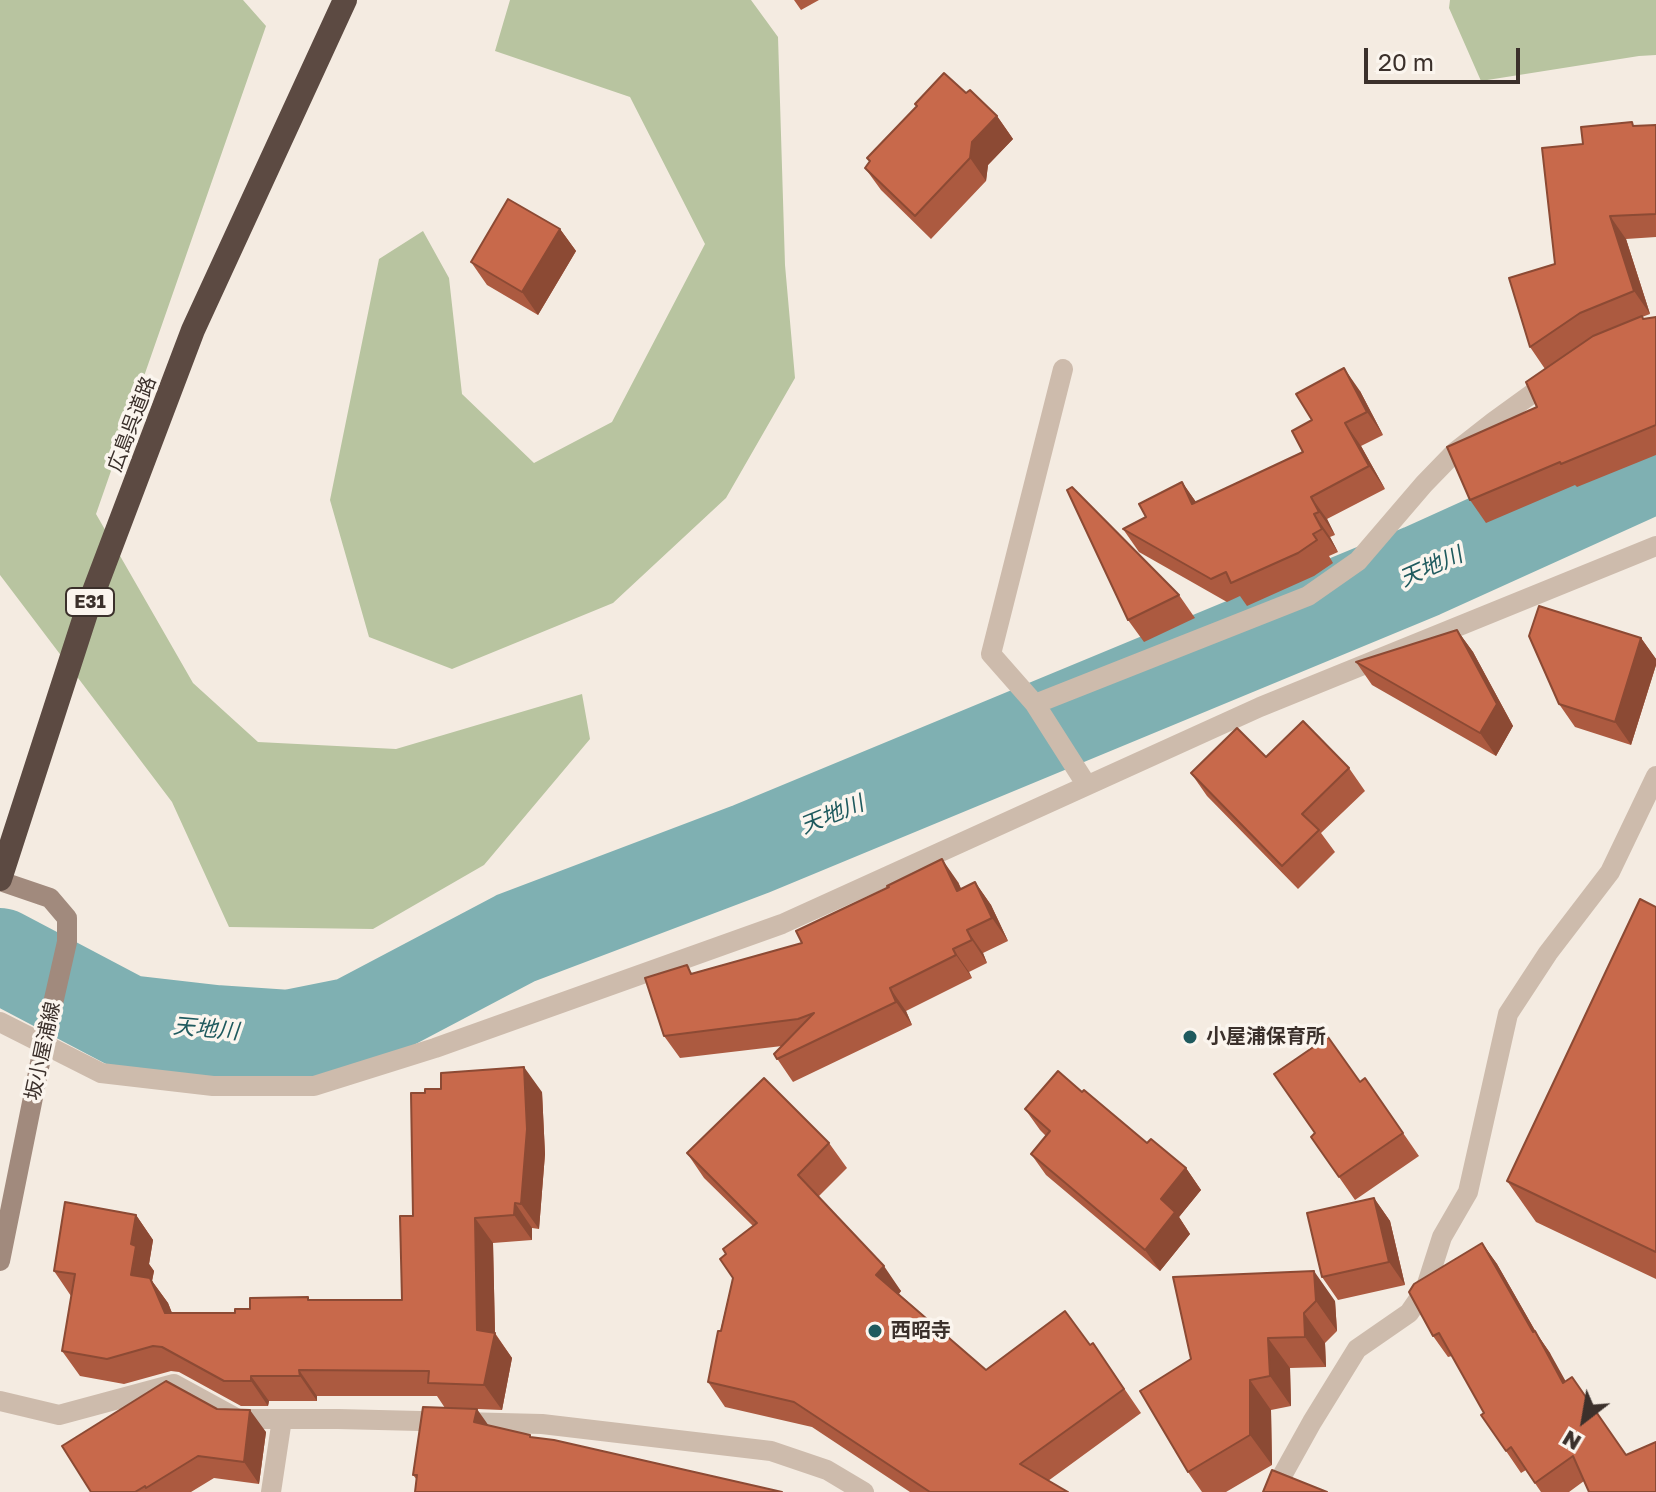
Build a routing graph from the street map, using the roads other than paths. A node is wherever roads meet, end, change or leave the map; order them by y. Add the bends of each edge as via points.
1 (345, 0) edge
2 (1572, 367) edge
3 (1063, 369) dead end
4 (1656, 546) edge
5 (1035, 704) junction
6 (1656, 776) edge
7 (1086, 784) junction
8 (0, 880) edge
9 (0, 1022) edge
10 (44, 1043) junction
11 (0, 1261) edge
12 (0, 1401) edge
13 (282, 1419) junction
14 (271, 1492) edge
15 (864, 1492) edge
16 (1273, 1492) edge

1 - 8 highway, 広島呉道路 / E31 via 193,330 88,607
2 - 5 street via 1456,451 1358,561 1308,596
3 - 5 street via 991,654
4 - 7 street via 1260,707
5 - 7 street
6 - 16 street via 1610,872 1508,1014 1468,1192 1442,1237 1425,1290 1409,1313 1357,1349
7 - 10 street via 782,924 314,1086 213,1086 101,1073
8 - 10 main road, 坂小屋浦線 via 50,898 67,918 67,942
9 - 10 street
10 - 11 main road, 坂小屋浦線
12 - 13 street via 59,1415 174,1384 238,1419
13 - 14 street
13 - 15 street via 542,1424 725,1445 771,1451 827,1470

